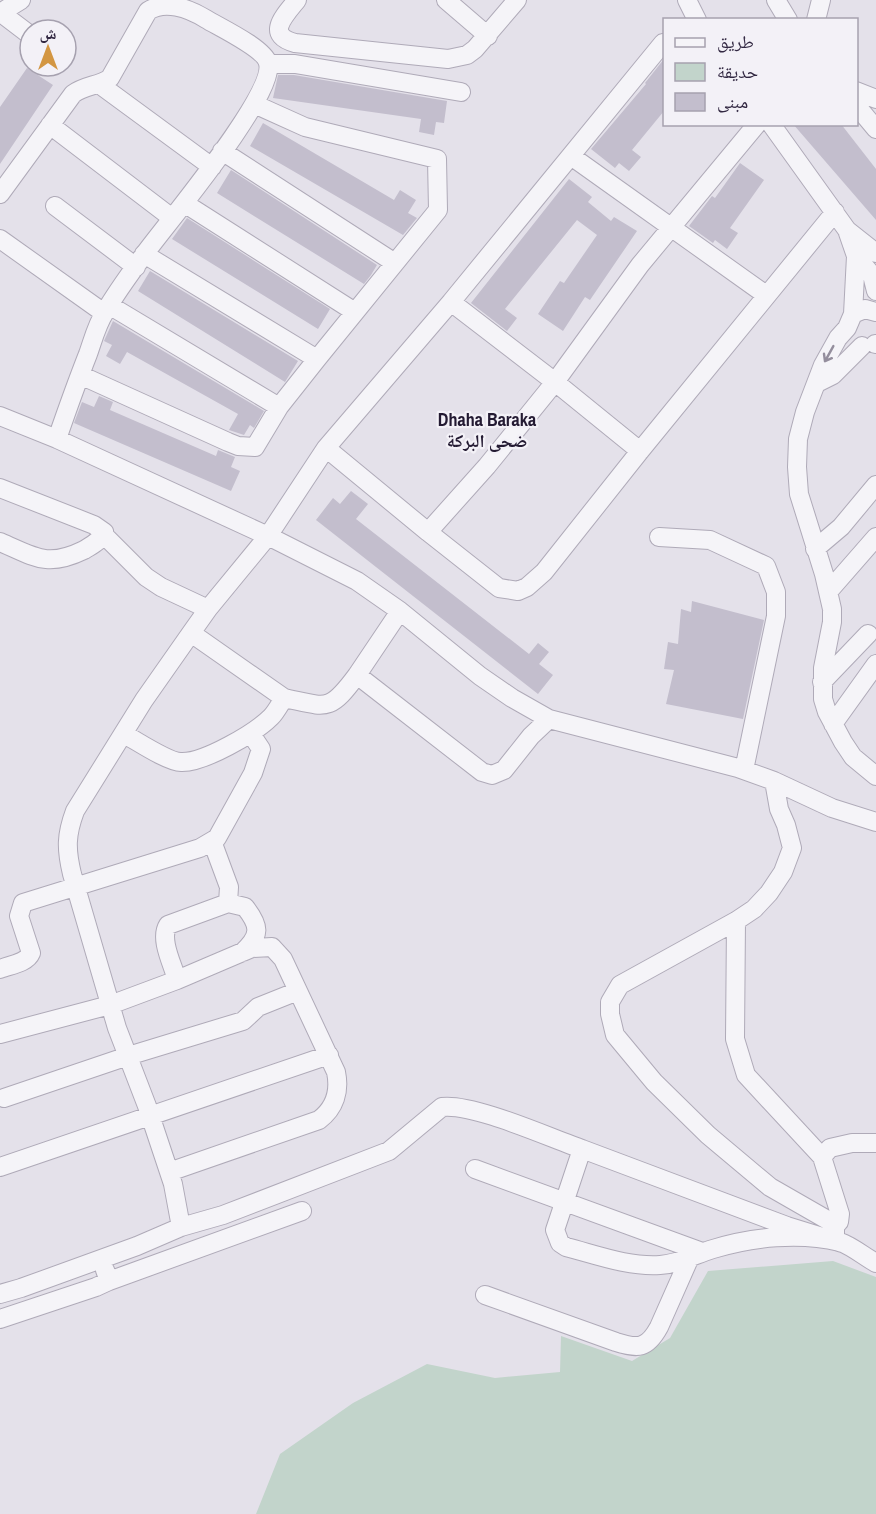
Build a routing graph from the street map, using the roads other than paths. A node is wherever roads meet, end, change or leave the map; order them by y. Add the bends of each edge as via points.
1 (21, 0) edge
2 (297, 0) edge
3 (446, 0) edge
4 (517, 0) edge
5 (687, 0) edge
6 (776, 0) edge
7 (821, 0) edge
8 (177, 3) edge
9 (1, 13) edge
10 (696, 18) edge
11 (787, 18) edge
12 (816, 18) edge
13 (18, 26) edge
14 (488, 36) junction
15 (663, 43) edge
16 (268, 64) junction
17 (99, 84) junction
18 (461, 92) dead end
19 (858, 92) edge
20 (876, 99) edge
21 (254, 104) junction
22 (858, 107) edge
23 (50, 125) junction
24 (755, 126) edge
25 (772, 126) edge
26 (876, 129) edge
27 (222, 151) junction
28 (571, 156) junction
29 (212, 167) junction
30 (0, 194) edge
31 (184, 203) junction
32 (55, 206) dead end
33 (835, 212) junction
34 (172, 218) junction
35 (671, 226) junction
36 (847, 230) junction
37 (0, 239) edge
38 (876, 253) edge
39 (856, 256) junction
40 (140, 261) junction
41 (395, 263) junction
42 (876, 291) edge
43 (766, 295) junction
44 (451, 302) junction
45 (106, 309) junction
46 (355, 312) junction
47 (876, 312) edge
48 (850, 321) junction
49 (872, 345) edge
50 (316, 359) junction
51 (80, 375) junction
52 (555, 382) junction
53 (817, 383) junction
54 (279, 407) junction
55 (0, 416) edge
56 (57, 439) junction
57 (326, 448) junction
58 (639, 451) junction
59 (876, 484) edge
60 (0, 488) edge
61 (428, 532) junction
62 (104, 535) junction
63 (268, 536) junction
64 (659, 537) dead end
65 (876, 537) edge
66 (0, 542) edge
67 (815, 549) junction
68 (828, 592) junction
69 (208, 609) junction
70 (400, 611) junction
71 (191, 633) junction
72 (868, 634) dead end
73 (876, 664) edge
74 (357, 675) junction
75 (822, 682) junction
76 (284, 698) junction
77 (549, 719) junction
78 (833, 724) junction
79 (124, 734) junction
80 (251, 734) junction
81 (744, 770) junction
82 (876, 776) edge
83 (774, 781) junction
84 (876, 822) edge
85 (212, 841) junction
86 (76, 888) junction
87 (228, 903) junction
88 (736, 921) junction
89 (243, 952) junction
90 (0, 969) edge
91 (177, 980) junction
92 (298, 991) junction
93 (110, 1005) junction
94 (0, 1034) edge
95 (329, 1055) junction
96 (128, 1056) junction
97 (4, 1098) dead end
98 (151, 1117) junction
99 (876, 1143) edge
100 (582, 1149) junction
101 (822, 1157) junction
102 (0, 1167) edge
103 (475, 1169) dead end
104 (169, 1172) junction
105 (563, 1202) junction
106 (302, 1211) dead end
107 (181, 1227) junction
108 (837, 1236) junction
109 (696, 1254) junction
110 (101, 1259) junction
111 (876, 1263) edge
112 (109, 1281) junction
113 (0, 1294) edge
114 (485, 1295) dead end
115 (0, 1319) edge

1 - 9 street
2 - 14 street via 279,27 286,41 296,44 448,58 467,55
3 - 14 street
4 - 14 street
5 - 10 street
6 - 11 street
7 - 12 street
8 - 16 street via 256,49
8 - 17 street via 154,5 148,11 110,78
9 - 13 street
15 - 28 street
16 - 18 street via 295,64
16 - 21 street via 267,76
17 - 23 street via 81,87
17 - 29 street
19 - 20 street
21 - 27 street
21 - 41 street via 305,127 437,159 438,210
22 - 26 street
23 - 30 street
23 - 34 street
24 - 35 street
25 - 33 street
27 - 29 street
27 - 41 street
28 - 35 street
28 - 44 street
29 - 31 street
31 - 34 street
31 - 46 street
32 - 40 street
33 - 36 street
33 - 43 street
34 - 40 street
35 - 43 street
35 - 52 street
36 - 38 street
36 - 39 street
37 - 45 street
39 - 42 street via 872,275
39 - 48 street
40 - 45 street
40 - 50 street
41 - 46 street
43 - 58 street
44 - 52 street
44 - 57 street
45 - 51 street
45 - 54 street
46 - 50 street
47 - 48 street via 865,309
48 - 49 street via 849,336 855,343
48 -> 53 street via 830,351
49 - 53 street
50 - 54 street
51 - 54 street via 238,446 255,447
51 - 56 street
52 - 58 street
52 - 61 street
53 - 67 street via 798,439 797,467 799,494
55 - 56 street
56 - 63 street
57 - 61 street
57 - 63 street
58 - 61 street via 544,572 518,591 499,588
59 - 67 street via 841,527
60 - 62 street via 99,527
62 - 66 street via 75,554 51,561
62 - 69 street via 146,577
63 - 69 street
63 - 70 street via 357,581
64 - 81 street via 710,540 756,560 766,566 776,592 776,616
65 - 68 street
67 - 68 street
68 - 75 street via 832,622
69 - 71 street
70 - 74 street
70 - 77 street via 480,676
71 - 76 street
71 - 79 street
72 - 75 street
73 - 78 street
74 - 76 street via 344,694 327,705
74 - 77 street via 487,774 504,770
75 - 78 street via 823,699
76 - 80 street via 273,715
77 - 81 street
78 - 82 street via 853,757
79 - 80 street via 181,762 201,758
79 - 86 street via 75,811 68,829 66,852
80 - 85 street via 261,749 253,773
81 - 83 street
83 - 84 street via 832,808
83 - 88 street via 792,848 774,887 763,901
85 - 86 street
85 - 87 street via 229,887
86 - 90 street via 23,903 20,916 31,953 26,960
86 - 93 street
87 - 89 street via 245,907 257,925 254,942
87 - 91 street via 168,925 164,931
88 - 101 street via 735,1039 746,1075
88 - 108 street via 620,985 610,1002 612,1026 621,1044 654,1083 708,1135 770,1187 827,1219
89 - 91 street
89 - 92 street via 260,946 276,949
91 - 93 street
92 - 95 street
92 - 96 street via 258,1007 243,1021
93 - 94 street
93 - 96 street
95 - 98 street
95 - 104 street via 338,1080 336,1099 320,1120
96 - 97 street
96 - 98 street
98 - 102 street
98 - 104 street
99 - 101 street via 830,1148
100 - 105 street
100 - 107 street via 492,1116 442,1107 389,1151 223,1215
100 - 108 street via 787,1226
101 - 108 street via 840,1214
103 - 105 street
104 - 107 street
105 - 109 street
105 - 109 street via 555,1230 566,1247 639,1264 662,1265
106 - 112 street
107 - 110 street
108 - 109 street via 741,1242
108 - 111 street
109 - 114 street via 653,1337 639,1346 615,1342
110 - 112 street
110 - 113 street
112 - 115 street

